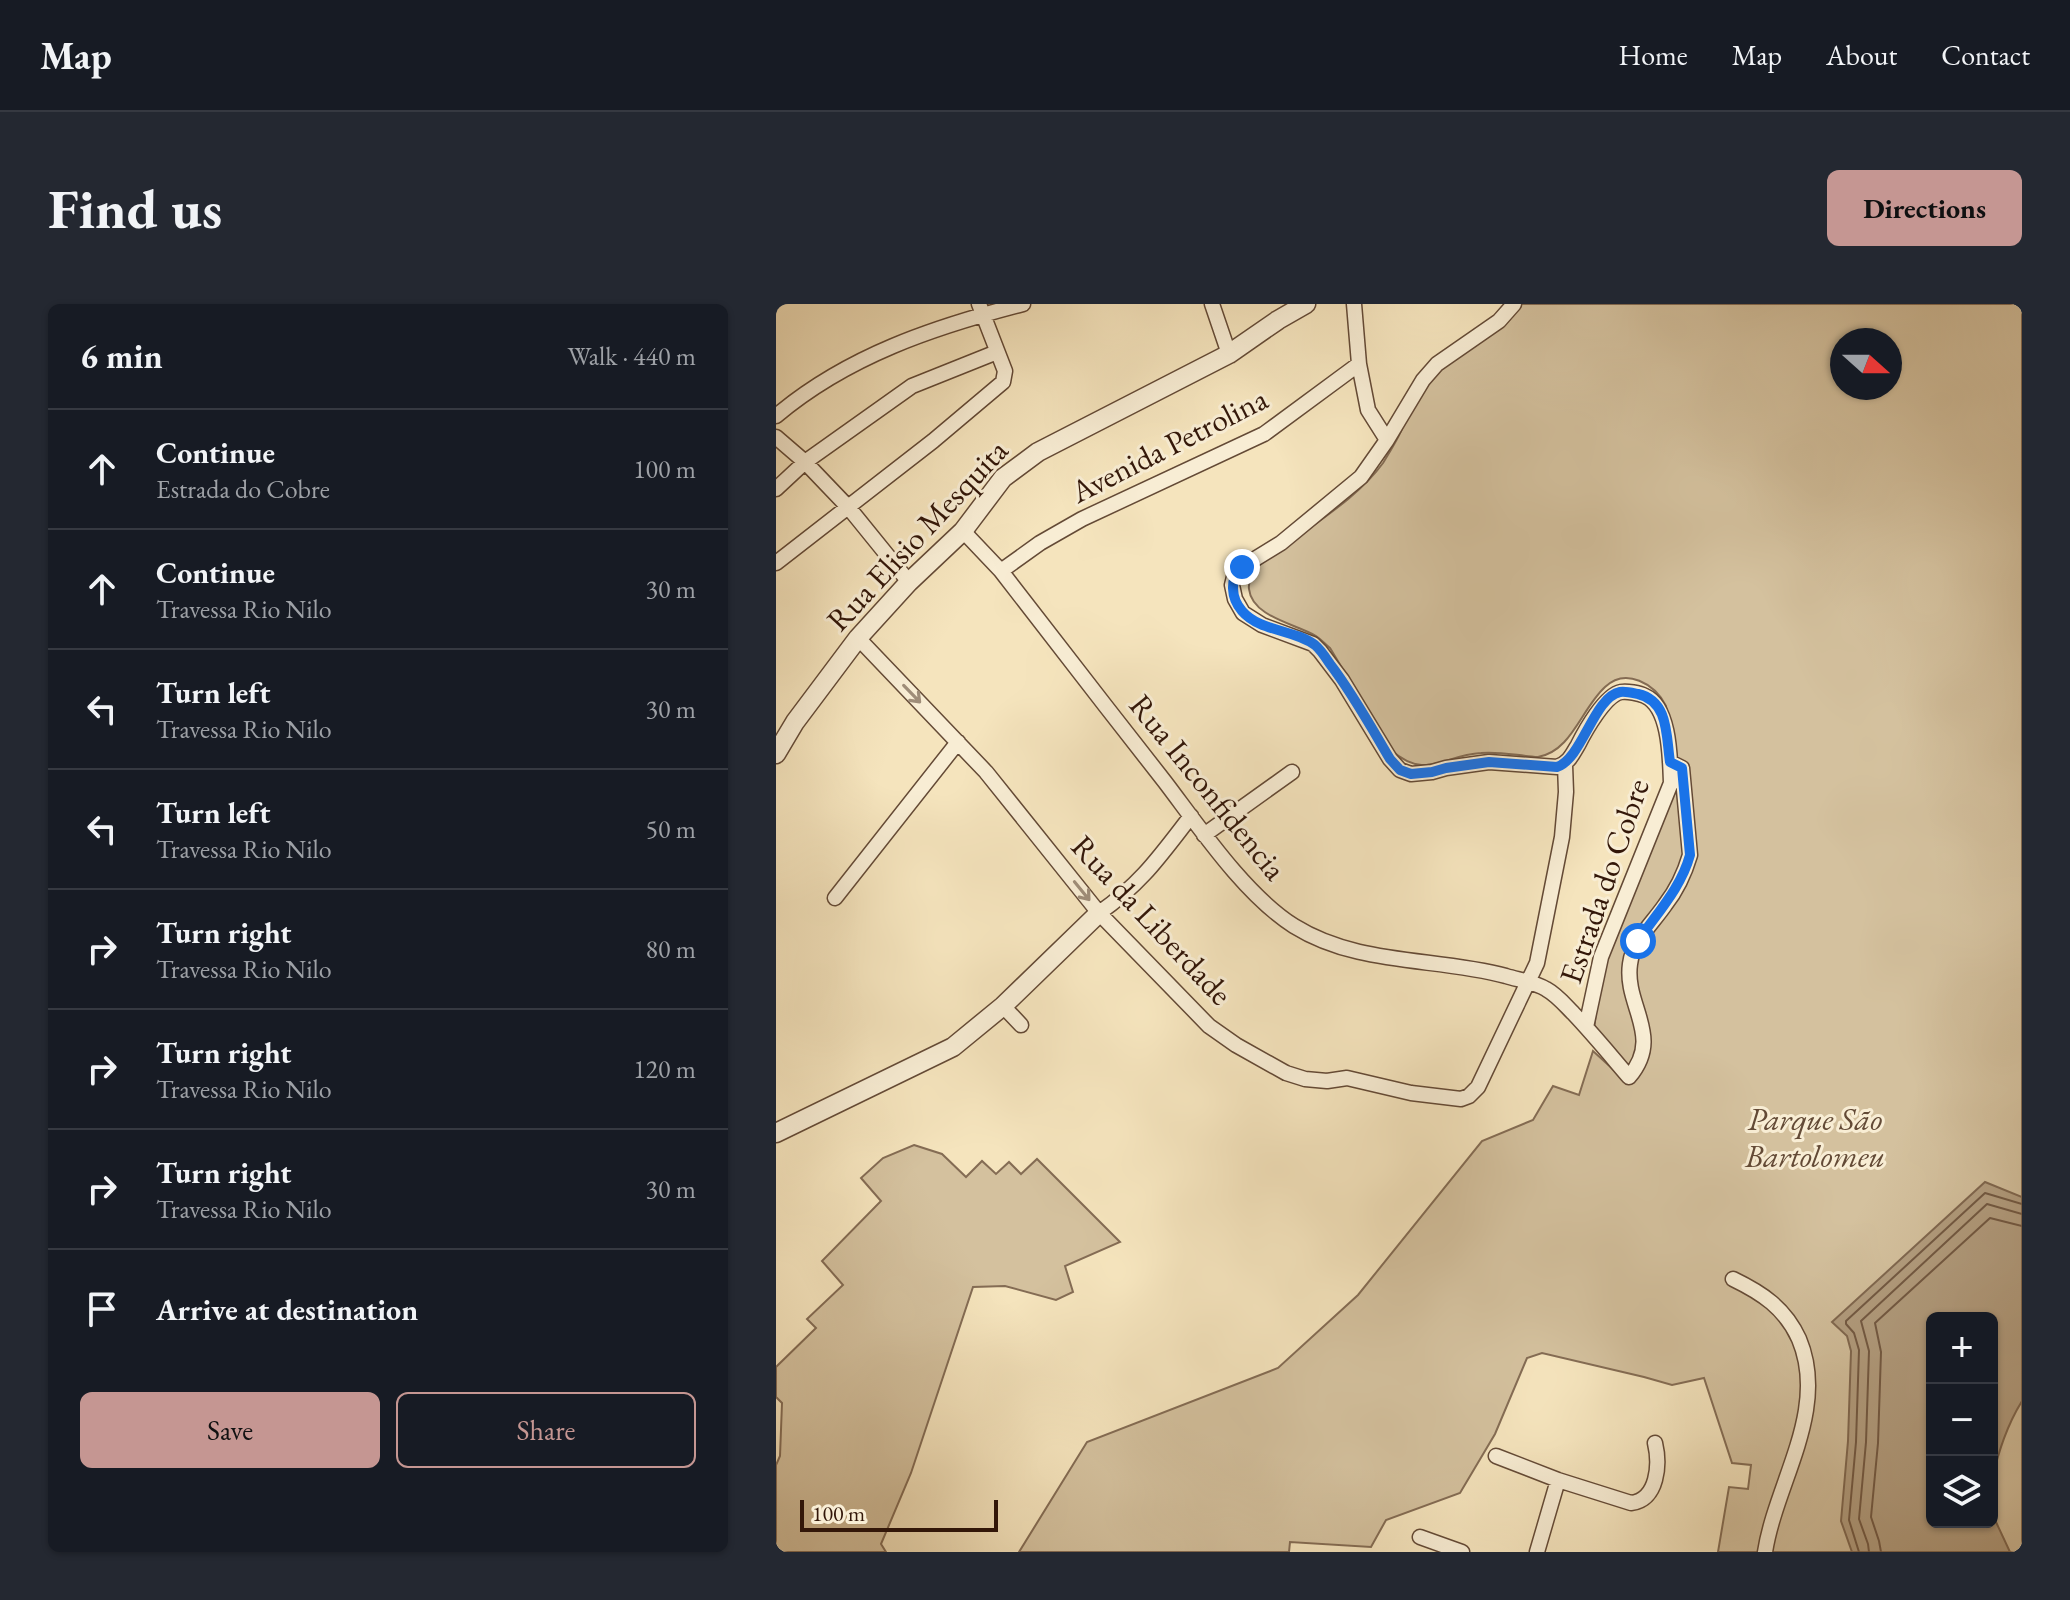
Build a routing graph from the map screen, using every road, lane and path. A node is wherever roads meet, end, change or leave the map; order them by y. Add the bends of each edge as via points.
1 (1023, 304) edge
2 (1212, 304) edge
3 (1306, 304) edge
4 (1354, 304) edge
5 (1514, 304) edge
6 (981, 309) edge
7 (1276, 312) edge
8 (997, 352) junction
9 (1229, 354) junction
10 (1359, 364) junction
11 (780, 413) edge
12 (776, 437) edge
13 (1387, 440) junction
14 (805, 462) junction
15 (776, 489) edge
16 (849, 508) junction
17 (963, 531) junction
18 (776, 563) edge
19 (1001, 571) junction
20 (909, 582) junction
21 (858, 638) junction
22 (958, 742) junction
23 (776, 754) edge
24 (1670, 762) junction
25 (1565, 765) junction
26 (1292, 772) dead end
27 (1191, 816) junction
28 (1204, 835) junction
29 (835, 898) dead end
30 (1099, 913) junction
31 (1528, 982) junction
32 (1003, 1006) junction
33 (1021, 1025) dead end
34 (1586, 1027) junction
35 (1629, 1077) joint
36 (776, 1133) edge
37 (1733, 1279) dead end
38 (1655, 1443) dead end
39 (1496, 1456) dead end
40 (1558, 1480) junction
41 (1420, 1537) dead end
42 (1462, 1552) edge
43 (1537, 1552) edge
44 (1765, 1552) edge

1 - 6 street
2 - 9 street
3 - 7 street, Rua Elisio Mesquita
4 - 10 street
5 - 13 street via 1430,371
6 - 8 street
6 - 11 street via 839,371
7 - 9 street, Rua Elisio Mesquita
8 - 14 street via 912,386
8 - 16 street via 1005,371 1003,382
9 - 17 street, Rua Elisio Mesquita via 1038,452 1003,478
10 - 13 street via 1368,410
10 - 19 street, Avenida Petrolina via 1264,434 1082,519
12 - 14 street
13 - 25 street via 1361,477 1281,543 1235,573 1235,599 1243,613 1262,625 1313,644 1400,770 1418,774 1489,762
14 - 15 street
14 - 16 street
16 - 18 street
16 - 20 street
17 - 19 street, Rua Inconfidencia
17 - 20 street, Rua Elisio Mesquita
19 - 27 street, Rua Inconfidencia
20 - 21 street, Rua Elisio Mesquita
21 -> 22 street, Rua da Liberdade
21 - 23 street, Rua Elisio Mesquita
22 - 29 street
22 -> 30 street, Rua da Liberdade
24 - 25 street via 1659,705 1646,696 1619,692 1610,697
24 - 34 street, Estrada do Cobre via 1671,783 1601,957
24 - 35 street, Estrada do Cobre via 1682,768 1690,855 1629,966 1644,1044
25 - 31 street via 1562,837 1543,940
26 - 28 street
27 - 28 street, Rua Inconfidencia
27 - 30 street via 1150,870
28 - 31 street, Rua Inconfidencia via 1276,913 1324,940 1383,957
30 - 31 street, Rua da Liberdade via 1209,1026 1305,1079 1347,1078 1411,1093 1469,1096
30 - 32 street
31 - 34 street, Rua Inconfidencia via 1557,997
32 - 33 street
32 - 36 street via 953,1047
34 - 35 street, Rua Inconfidencia
37 - 44 street via 1758,1291 1786,1316 1808,1367 1801,1430
38 - 40 street via 1654,1482 1639,1502
39 - 40 street
40 - 43 street
41 - 42 street

